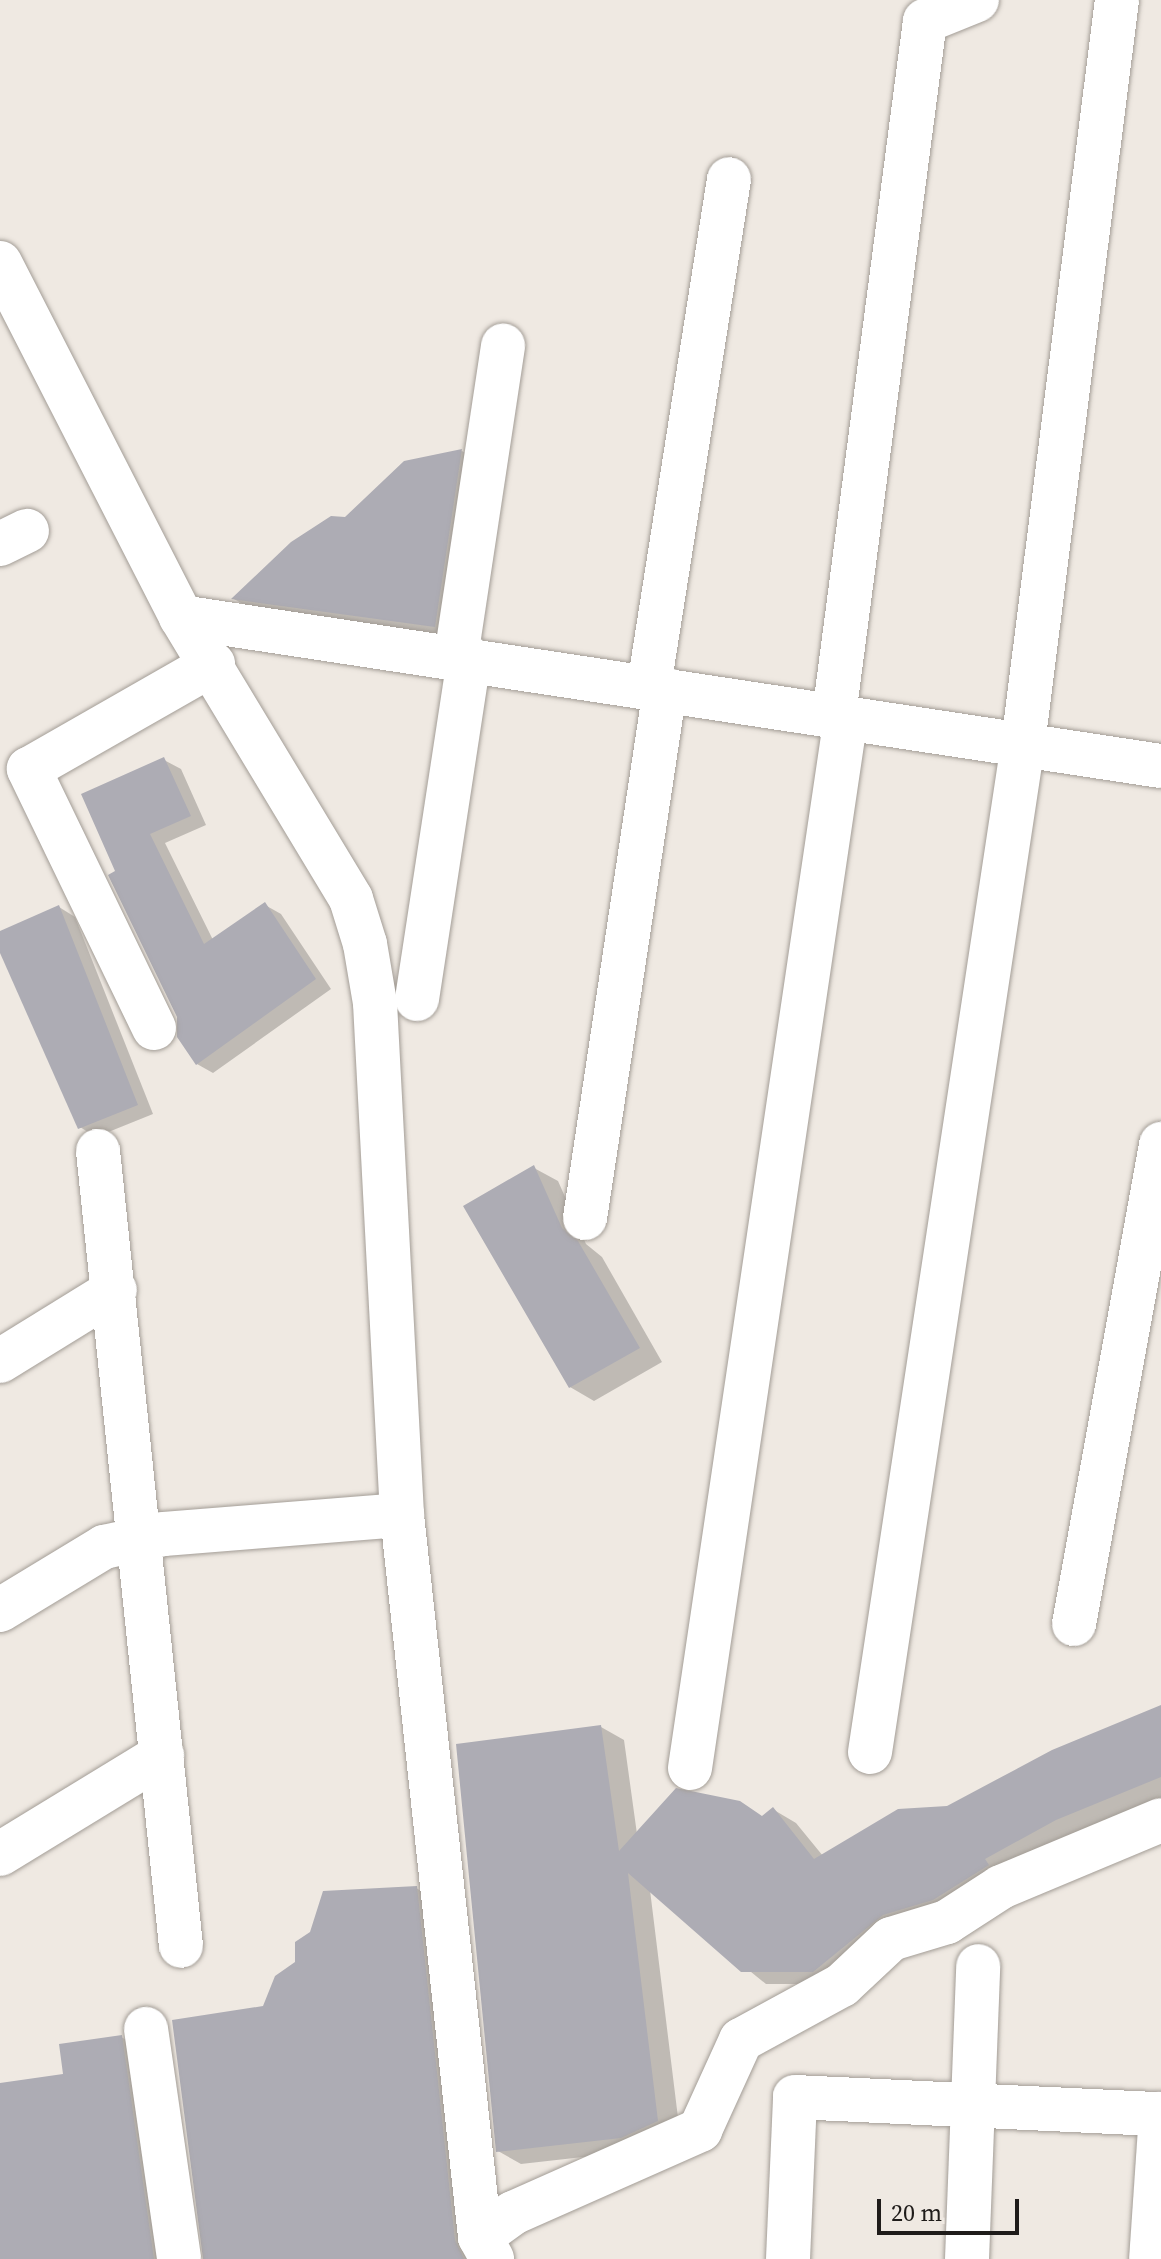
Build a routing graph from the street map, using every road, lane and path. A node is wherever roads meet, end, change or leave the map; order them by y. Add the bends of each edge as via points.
1 (977, 0) edge
2 (1117, 0) edge
3 (729, 179) dead end
4 (0, 263) edge
5 (13, 321) edge
6 (503, 346) dead end
7 (181, 617) junction
8 (462, 658) junction
9 (213, 664) junction
10 (657, 687) junction
11 (840, 716) junction
12 (1023, 744) junction
13 (1161, 766) edge
14 (15, 777) edge
15 (417, 999) dead end
16 (154, 1028) dead end
17 (1161, 1144) edge
18 (98, 1151) dead end
19 (585, 1218) dead end
20 (115, 1290) junction
21 (0, 1361) edge
22 (402, 1515) junction
23 (140, 1539) junction
24 (0, 1610) edge
25 (1074, 1624) dead end
26 (870, 1752) dead end
27 (162, 1755) junction
28 (690, 1768) dead end
29 (1161, 1820) edge
30 (0, 1854) edge
31 (181, 1946) dead end
32 (978, 1966) dead end
33 (146, 2029) dead end
34 (975, 2107) junction
35 (486, 2248) edge
36 (179, 2259) edge
37 (788, 2259) edge
38 (967, 2259) edge
39 (1151, 2259) edge

1 - 11 street via 925,21
2 - 12 street
3 - 10 street
4 - 5 street
5 - 7 street
6 - 8 street
7 - 8 street
7 - 9 street
8 - 10 street
8 - 15 street
9 - 14 street
9 - 22 street via 351,899 365,944 375,1003
10 - 11 street
10 - 19 street
11 - 12 street
11 - 28 street
12 - 13 street
12 - 26 street
14 - 16 street
17 - 25 street
18 - 20 street
20 - 21 street
20 - 23 street
22 - 23 street
22 - 35 street
23 - 24 street via 104,1547
23 - 27 street
27 - 30 street
27 - 31 street
29 - 35 street via 1001,1887 947,1922 891,1939 842,1985 741,2040 700,2130 513,2213
32 - 34 street
33 - 36 street
34 - 37 street via 795,2097
34 - 38 street
34 - 39 street via 1161,2114

